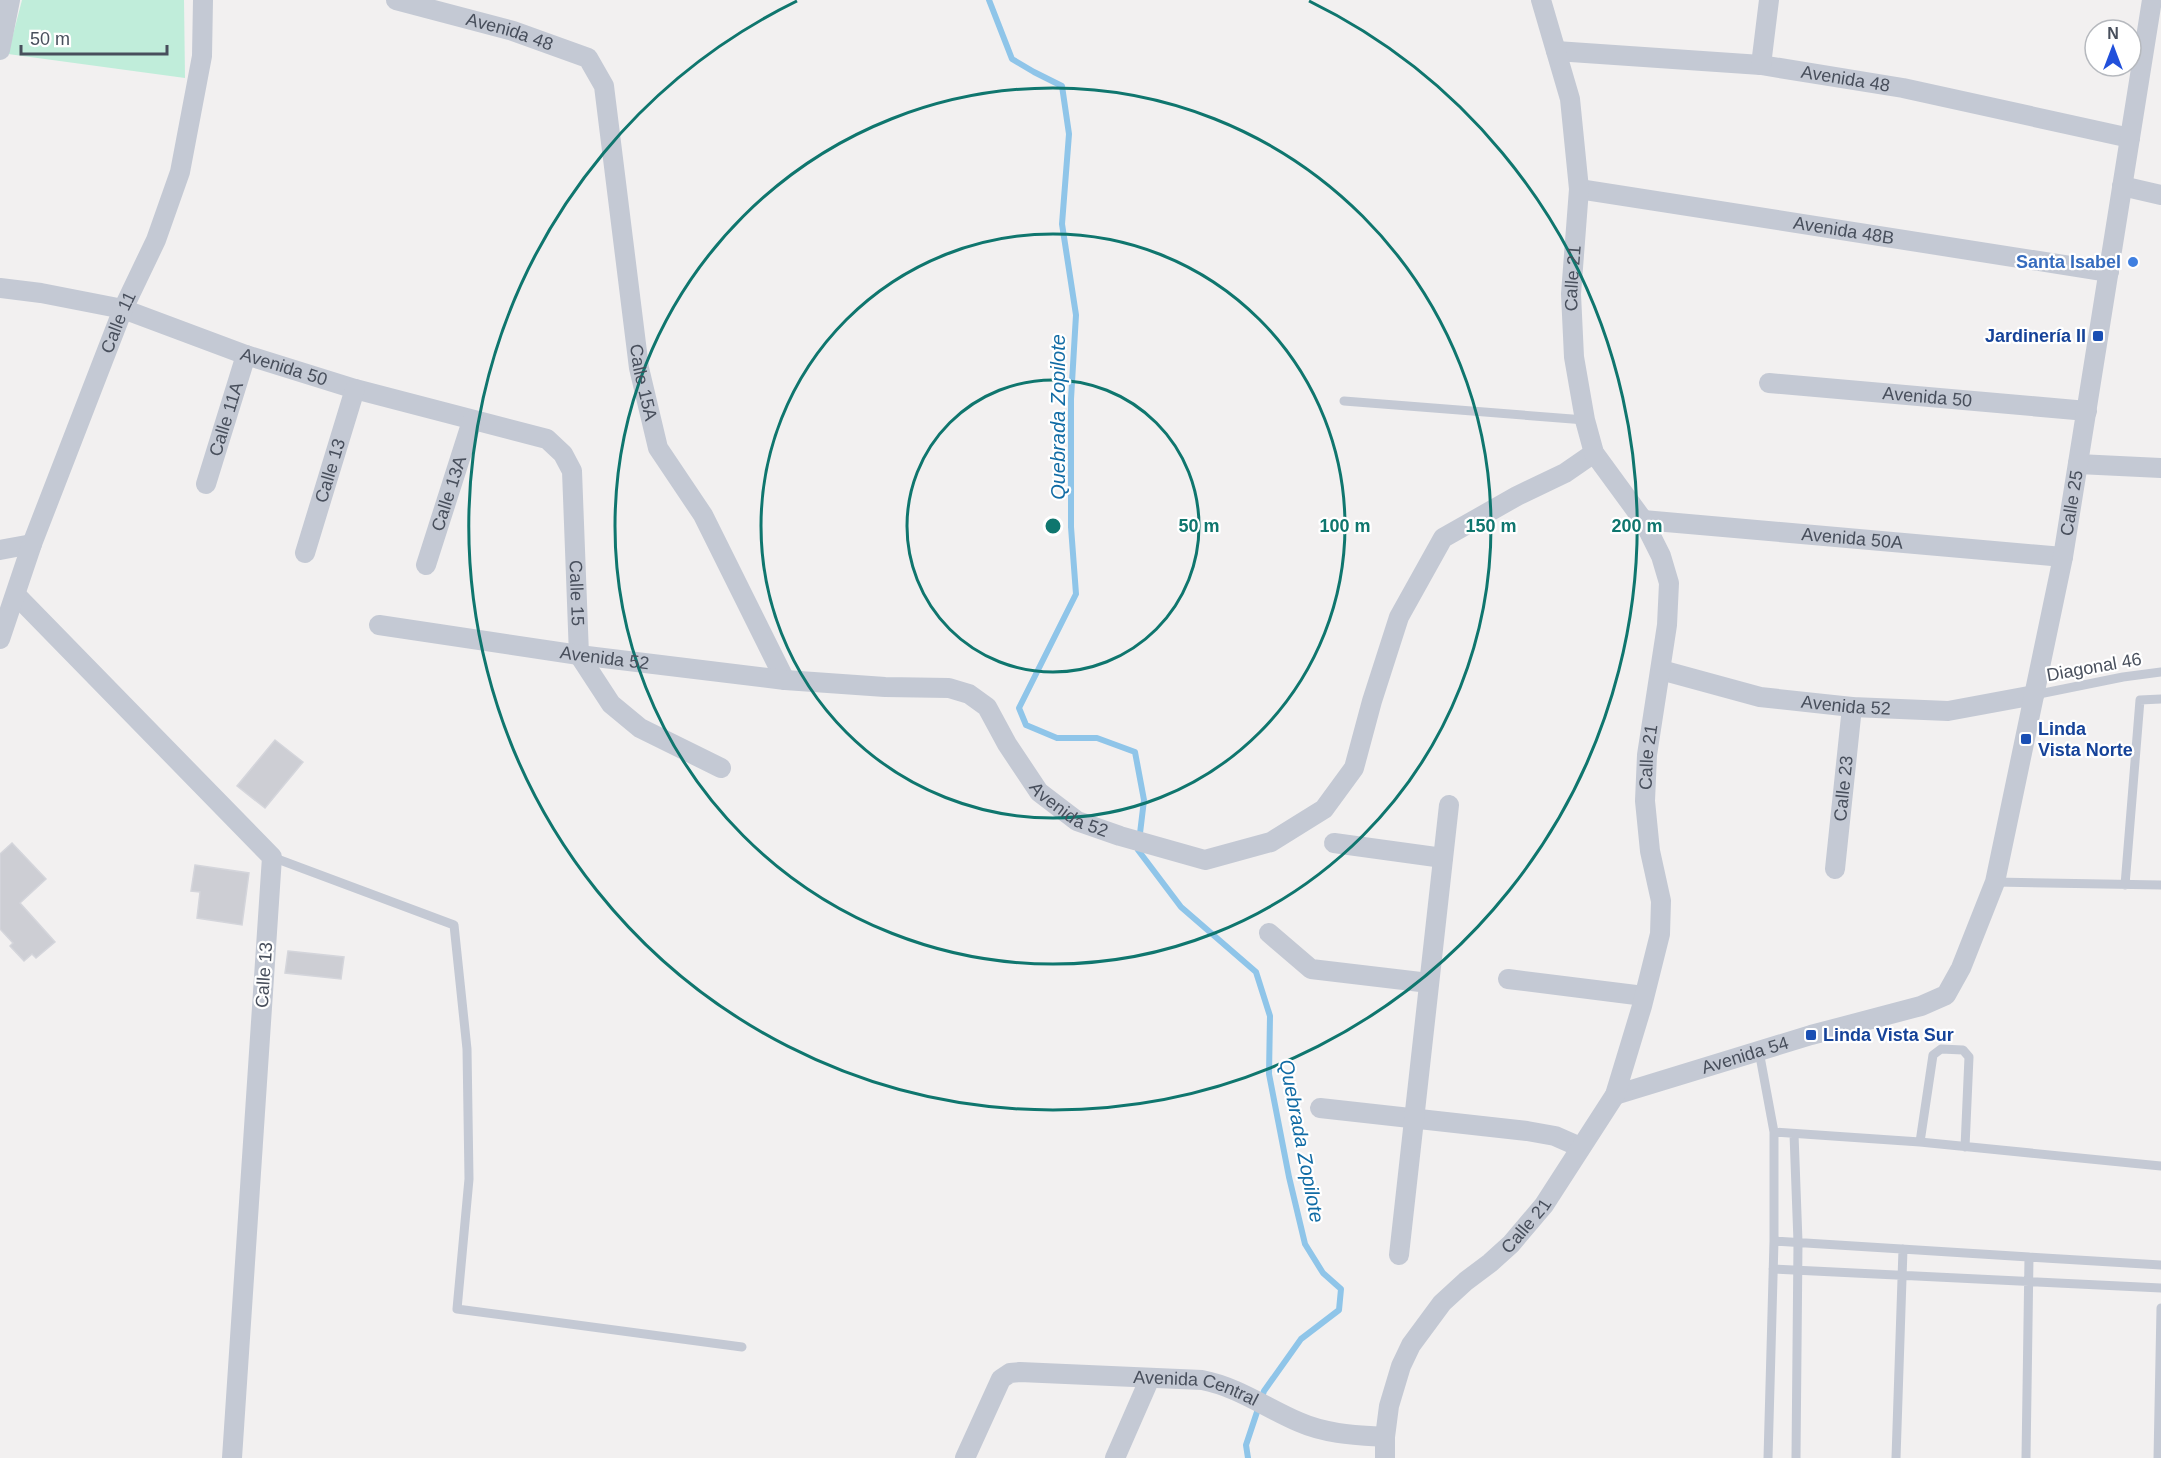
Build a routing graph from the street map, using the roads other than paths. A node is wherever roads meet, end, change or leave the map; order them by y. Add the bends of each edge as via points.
1 (9, 0) edge
2 (203, 0) edge
3 (396, 0) edge
4 (1541, 0) edge
5 (1769, 0) edge
6 (2152, 0) edge
7 (0, 50) edge
8 (1556, 51) junction
9 (588, 58) joint
10 (1761, 65) junction
11 (2130, 138) junction
12 (2122, 186) junction
13 (1579, 189) junction
14 (2161, 195) edge
15 (2109, 272) junction
16 (0, 288) edge
17 (123, 309) junction
18 (246, 355) junction
19 (1768, 383) dead end
20 (355, 388) junction
21 (1344, 401) dead end
22 (2086, 411) junction
23 (472, 420) junction
24 (1585, 420) junction
25 (1594, 453) junction
26 (563, 454) joint
27 (2078, 464) junction
28 (2161, 468) edge
29 (206, 484) dead end
30 (1643, 520) junction
31 (32, 544) junction
32 (0, 550) edge
33 (305, 553) dead end
34 (2063, 557) junction
35 (426, 565) dead end
36 (16, 595) junction
37 (379, 626) dead end
38 (0, 639) edge
39 (579, 656) junction
40 (1661, 670) junction
41 (2161, 672) edge
42 (785, 680) junction
43 (2034, 695) junction
44 (2161, 699) edge
45 (1852, 706) junction
46 (721, 768) dead end
47 (1449, 805) dead end
48 (1334, 843) dead end
49 (272, 857) junction
50 (1443, 858) junction
51 (1834, 869) dead end
52 (1995, 882) junction
53 (2125, 885) junction
54 (2161, 885) edge
55 (1269, 933) dead end
56 (1508, 979) dead end
57 (1429, 983) junction
58 (1946, 995) joint
59 (1644, 996) junction
60 (1759, 1051) junction
61 (1615, 1095) junction
62 (1320, 1108) dead end
63 (1414, 1118) junction
64 (1774, 1132) junction
65 (1794, 1134) junction
66 (1920, 1142) junction
67 (1580, 1147) junction
68 (1965, 1147) junction
69 (2161, 1166) edge
70 (1774, 1241) junction
71 (1798, 1242) junction
72 (1903, 1249) junction
73 (1399, 1255) dead end
74 (2030, 1257) junction
75 (2161, 1265) edge
76 (1773, 1269) junction
77 (1798, 1270) junction
78 (1902, 1275) junction
79 (2029, 1281) junction
80 (2161, 1288) edge
81 (2161, 1308) edge
82 (742, 1347) dead end
83 (2160, 1349) edge
84 (1150, 1378) junction
85 (1384, 1437) junction
86 (232, 1458) edge
87 (965, 1458) edge
88 (1115, 1458) edge
89 (1385, 1458) edge
90 (1768, 1458) edge
91 (1796, 1458) edge
92 (1896, 1458) edge
93 (2026, 1458) edge
94 (2158, 1458) edge

1 - 7 street
2 - 17 street, Calle 11 via 202,56 180,172 156,240
3 - 9 street, Avenida 48 via 513,31
4 - 8 street, Calle 21
5 - 10 street
6 - 11 street, Calle 25
8 - 10 street, Avenida 48
8 - 13 street, Calle 21 via 1570,99
9 - 42 street, Calle 15A via 604,86 639,368 658,448 703,515
10 - 11 street, Avenida 48 via 1904,88
11 - 12 street, Calle 25
12 - 14 street
12 - 15 street, Calle 25
13 - 15 street, Avenida 48B
13 - 24 street, Calle 21 via 1571,294 1574,357
15 - 22 street, Calle 25
16 - 17 street, Avenida 50
17 - 18 street, Avenida 50
17 - 31 street, Calle 11
18 - 20 street, Avenida 50
18 - 29 street, Calle 11A
19 - 22 street, Avenida 50
20 - 23 street, Avenida 50
20 - 33 street, Calle 13
21 - 24 lane
22 - 27 street, Calle 25
23 - 26 street, Avenida 50 via 547,439
23 - 35 street, Calle 13A
24 - 25 street, Calle 21
25 - 30 street, Calle 21
25 - 42 street, Avenida 52 via 1565,473 1517,495 1443,538 1399,617 1354,768 1324,809 1271,842 1205,860 1077,821 1039,792 987,707 969,694 949,688
26 - 39 street, Calle 15 via 572,471
27 - 28 street
27 - 34 street, Calle 25
30 - 34 street, Avenida 50A
30 - 40 street, Calle 21 via 1662,556 1669,583
31 - 32 street
31 - 36 street, Calle 11
34 - 43 street, Calle 25
36 - 38 street, Calle 11
36 - 49 street
37 - 39 street, Avenida 52
39 - 42 street, Avenida 52
39 - 46 street via 611,704 640,728
40 - 45 street, Avenida 52 via 1760,697
40 - 59 street, Calle 21 via 1647,755 1645,801 1660,902 1660,934
41 - 43 lane, Diagonal 46
43 - 45 street, Avenida 52 via 1948,711
43 - 52 street, Calle 25
44 - 53 lane via 2140,700
45 - 51 street, Calle 23
47 - 50 street
48 - 50 street
49 - 82 lane via 454,925 467,1050 469,1179 457,1309
49 - 86 street, Calle 13
50 - 57 street
52 - 53 lane
52 - 58 street, Calle 25 via 1976,935
53 - 54 lane
55 - 57 street via 1311,969
56 - 59 street
57 - 63 street
58 - 60 street, Avenida 54 via 1921,1006
59 - 61 street, Calle 21
60 - 61 street, Avenida 54
60 - 64 lane
61 - 67 street, Calle 21
62 - 63 street
63 - 67 street via 1527,1131 1555,1136
63 - 73 street
64 - 65 lane
64 - 70 lane
65 - 66 lane
65 - 71 lane
66 - 68 lane
66 - 68 lane via 1933,1055 1941,1049 1963,1050 1969,1057
67 - 85 street, Calle 21 via 1544,1205 1511,1244 1442,1303 1411,1345 1389,1406
68 - 69 lane
70 - 71 lane
70 - 76 lane
71 - 72 lane
71 - 77 lane
72 - 74 lane
72 - 78 lane
74 - 75 lane
74 - 79 lane
76 - 77 lane
76 - 90 lane
77 - 78 lane
77 - 91 lane
78 - 79 lane
78 - 92 lane
79 - 80 lane
79 - 93 lane
81 - 83 lane
83 - 94 lane
84 - 85 street, Avenida Central via 1218,1383 1325,1431
84 - 87 street, Avenida Central via 1010,1373 1001,1380
84 - 88 street
85 - 89 street, Calle 21

